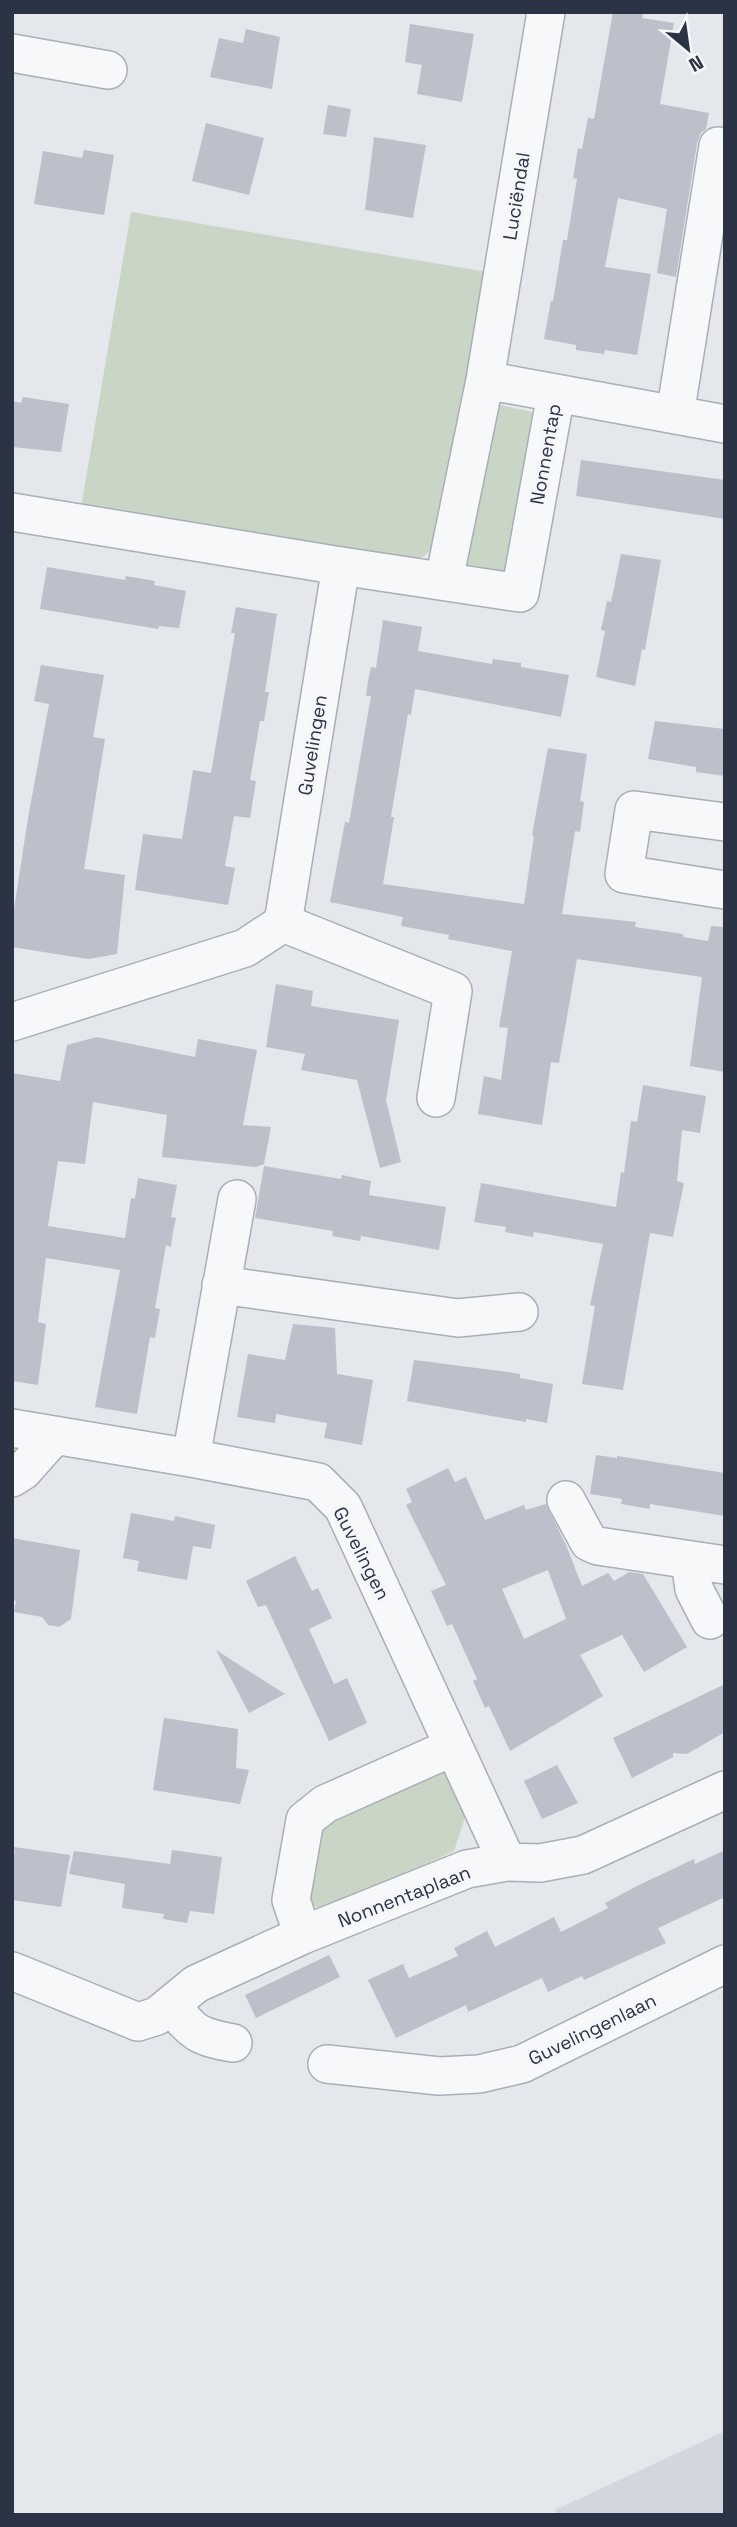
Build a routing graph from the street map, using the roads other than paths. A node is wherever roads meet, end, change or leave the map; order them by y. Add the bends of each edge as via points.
1 (546, 12) edge
2 (12, 53) edge
3 (108, 70) dead end
4 (718, 146) dead end
5 (485, 380) junction
6 (556, 394) junction
7 (675, 415) junction
8 (725, 424) edge
9 (12, 512) edge
10 (341, 566) junction
11 (444, 580) junction
12 (725, 822) edge
13 (725, 890) edge
14 (283, 923) junction
15 (12, 1022) edge
16 (436, 1098) dead end
17 (237, 1199) dead end
18 (221, 1285) junction
19 (519, 1312) dead end
20 (12, 1428) edge
21 (55, 1435) junction
22 (191, 1458) junction
23 (12, 1478) edge
24 (566, 1500) dead end
25 (707, 1563) edge
26 (710, 1619) dead end
27 (453, 1747) junction
28 (725, 1790) edge
29 (507, 1861) junction
30 (303, 1934) junction
31 (725, 1964) edge
32 (12, 1971) edge
33 (172, 2006) junction
34 (233, 2043) dead end
35 (327, 2064) dead end

1 - 5 street, Luciëndal
2 - 3 street
4 - 7 street
5 - 6 street
5 - 11 street, Luciëndal
6 - 7 street, Nonnentap
6 - 11 street, Nonnentap via 520,593
7 - 8 street, Nonnentap
9 - 10 street
10 - 11 street
10 - 14 street, Guvelingen
12 - 13 street via 634,810 624,874
14 - 15 street via 245,948
14 - 16 street via 453,992
17 - 18 street
18 - 19 street via 458,1318
18 - 22 street
20 - 21 street, Guvelingen
21 - 22 street, Guvelingen
21 - 23 street
22 - 27 street, Guvelingen via 318,1482 342,1507
24 - 25 street via 589,1542
25 - 26 street via 694,1589
27 - 29 street, Guvelingen
27 - 30 street via 325,1804 305,1820 291,1900
28 - 29 street, Nonnentaplaan via 583,1854 540,1863
29 - 30 street, Nonnentaplaan via 467,1869
30 - 33 street, Nonnentaplaan via 196,1984
31 - 35 street, Guvelingenlaan via 522,2064 479,2074 439,2076
32 - 33 street via 138,2022 157,2017
33 - 34 street via 189,2028 210,2039

